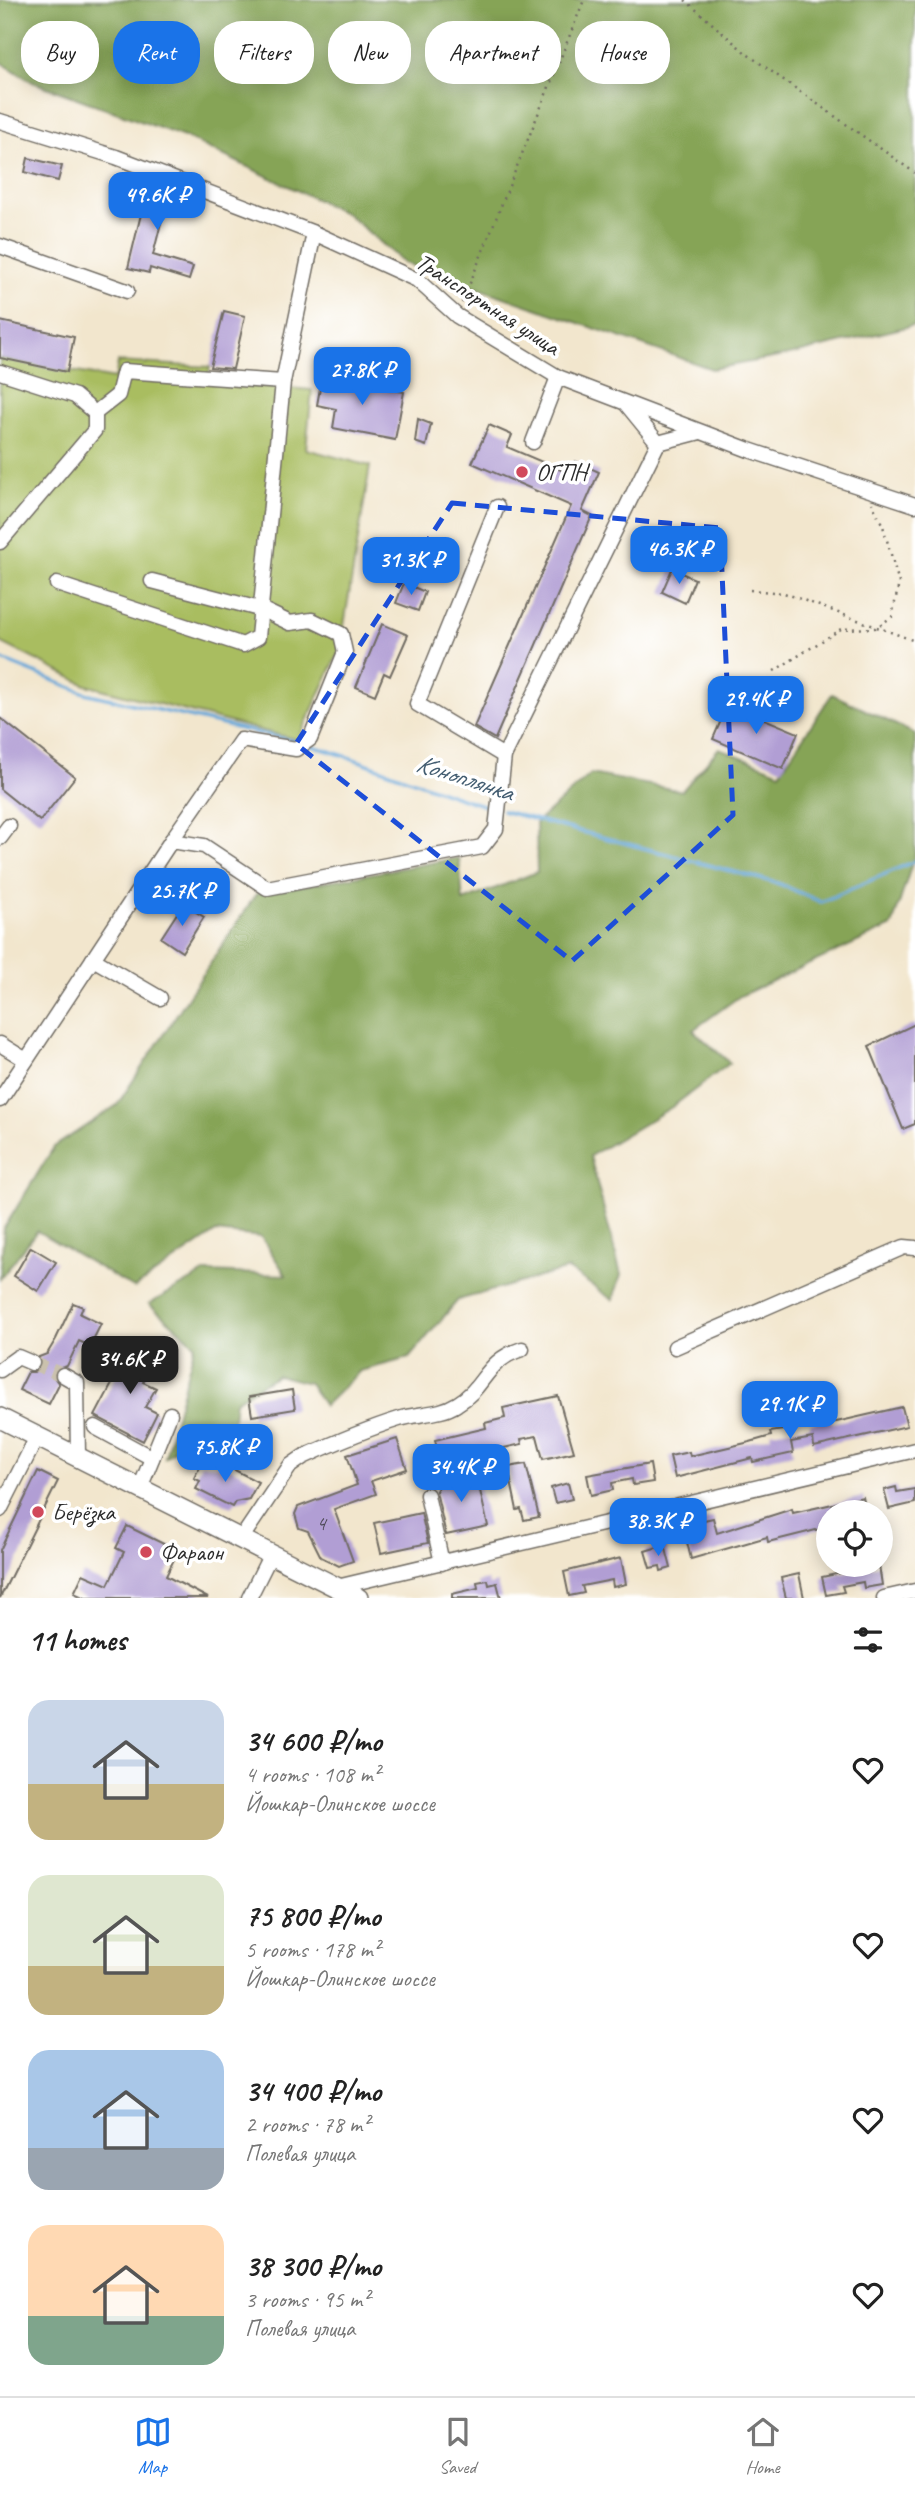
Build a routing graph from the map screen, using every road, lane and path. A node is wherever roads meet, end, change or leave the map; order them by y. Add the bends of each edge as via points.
1 (584, 0) edge
2 (685, 0) edge
3 (0, 121) edge
4 (915, 173) edge
5 (314, 233) junction
6 (0, 246) edge
7 (127, 291) dead end
8 (457, 316) junction
9 (1, 374) edge
10 (558, 377) junction
11 (283, 382) junction
12 (627, 405) junction
13 (95, 413) junction
14 (700, 432) junction
15 (533, 442) dead end
16 (658, 443) junction
17 (866, 491) junction
18 (915, 505) edge
19 (496, 507) dead end
20 (0, 542) edge
21 (152, 581) dead end
22 (57, 584) dead end
23 (750, 590) dead end
24 (263, 610) junction
25 (875, 628) junction
26 (915, 641) edge
27 (774, 671) dead end
28 (504, 756) junction
29 (9, 825) dead end
30 (0, 838) edge
31 (172, 841) junction
32 (93, 959) junction
33 (160, 999) dead end
34 (0, 1044) edge
35 (26, 1060) junction
36 (0, 1100) edge
37 (915, 1248) edge
38 (676, 1347) dead end
39 (522, 1349) dead end
40 (32, 1363) tunnel mouth
41 (0, 1370) edge
42 (63, 1375) tunnel mouth
43 (170, 1414) dead end
44 (0, 1418) edge
45 (95, 1427) dead end
46 (37, 1437) junction
47 (915, 1450) edge
48 (78, 1457) junction
49 (152, 1458) junction
50 (140, 1488) junction
51 (4, 1493) edge
52 (427, 1495) dead end
53 (0, 1510) edge
54 (241, 1539) junction
55 (271, 1554) junction
56 (442, 1563) junction
57 (337, 1587) junction
58 (915, 1591) edge
59 (249, 1598) edge
60 (358, 1598) edge
61 (884, 1598) edge

1 - 8 path
2 - 4 path via 747,54
3 - 5 street, Транспортная улица via 116,157
5 - 8 street, Транспортная улица via 416,280
5 - 11 street
6 - 7 street
8 - 10 street, Транспортная улица
9 - 13 street via 75,396
10 - 12 street, Транспортная улица
10 - 15 street
11 - 13 street via 124,371 118,395
11 - 24 street
12 - 14 street, Транспортная улица
12 - 16 street
13 - 20 street via 95,430
14 - 16 street
14 - 17 street, Транспортная улица
16 - 28 street
17 - 18 street, Транспортная улица
17 - 25 path via 883,526 899,583 892,617
19 - 28 street via 417,704
21 - 24 street
22 - 24 street via 243,645 258,637
23 - 25 path via 784,593
24 - 31 street via 290,623 312,620 341,634 345,652 310,739 296,750 240,740
25 - 26 path
25 - 27 path via 841,629
28 - 31 street via 496,830 482,847 267,888 204,846
29 - 30 street
31 - 32 street
32 - 33 street
32 - 35 street
34 - 35 street
35 - 36 street
37 - 38 street via 904,1247
39 - 54 street via 491,1365 458,1404 401,1418 303,1457 290,1466
40 - 41 street via 18,1357
42 - 48 street via 77,1383
43 - 49 street
44 - 46 main road
45 - 49 street
46 - 48 main road
46 - 51 street
47 - 56 street
48 - 50 main road
49 - 50 street
50 - 54 main road
51 - 53 street
52 - 56 street
54 - 55 main road
55 - 57 main road
55 - 59 street
56 - 57 street
57 - 60 main road
58 - 61 street

